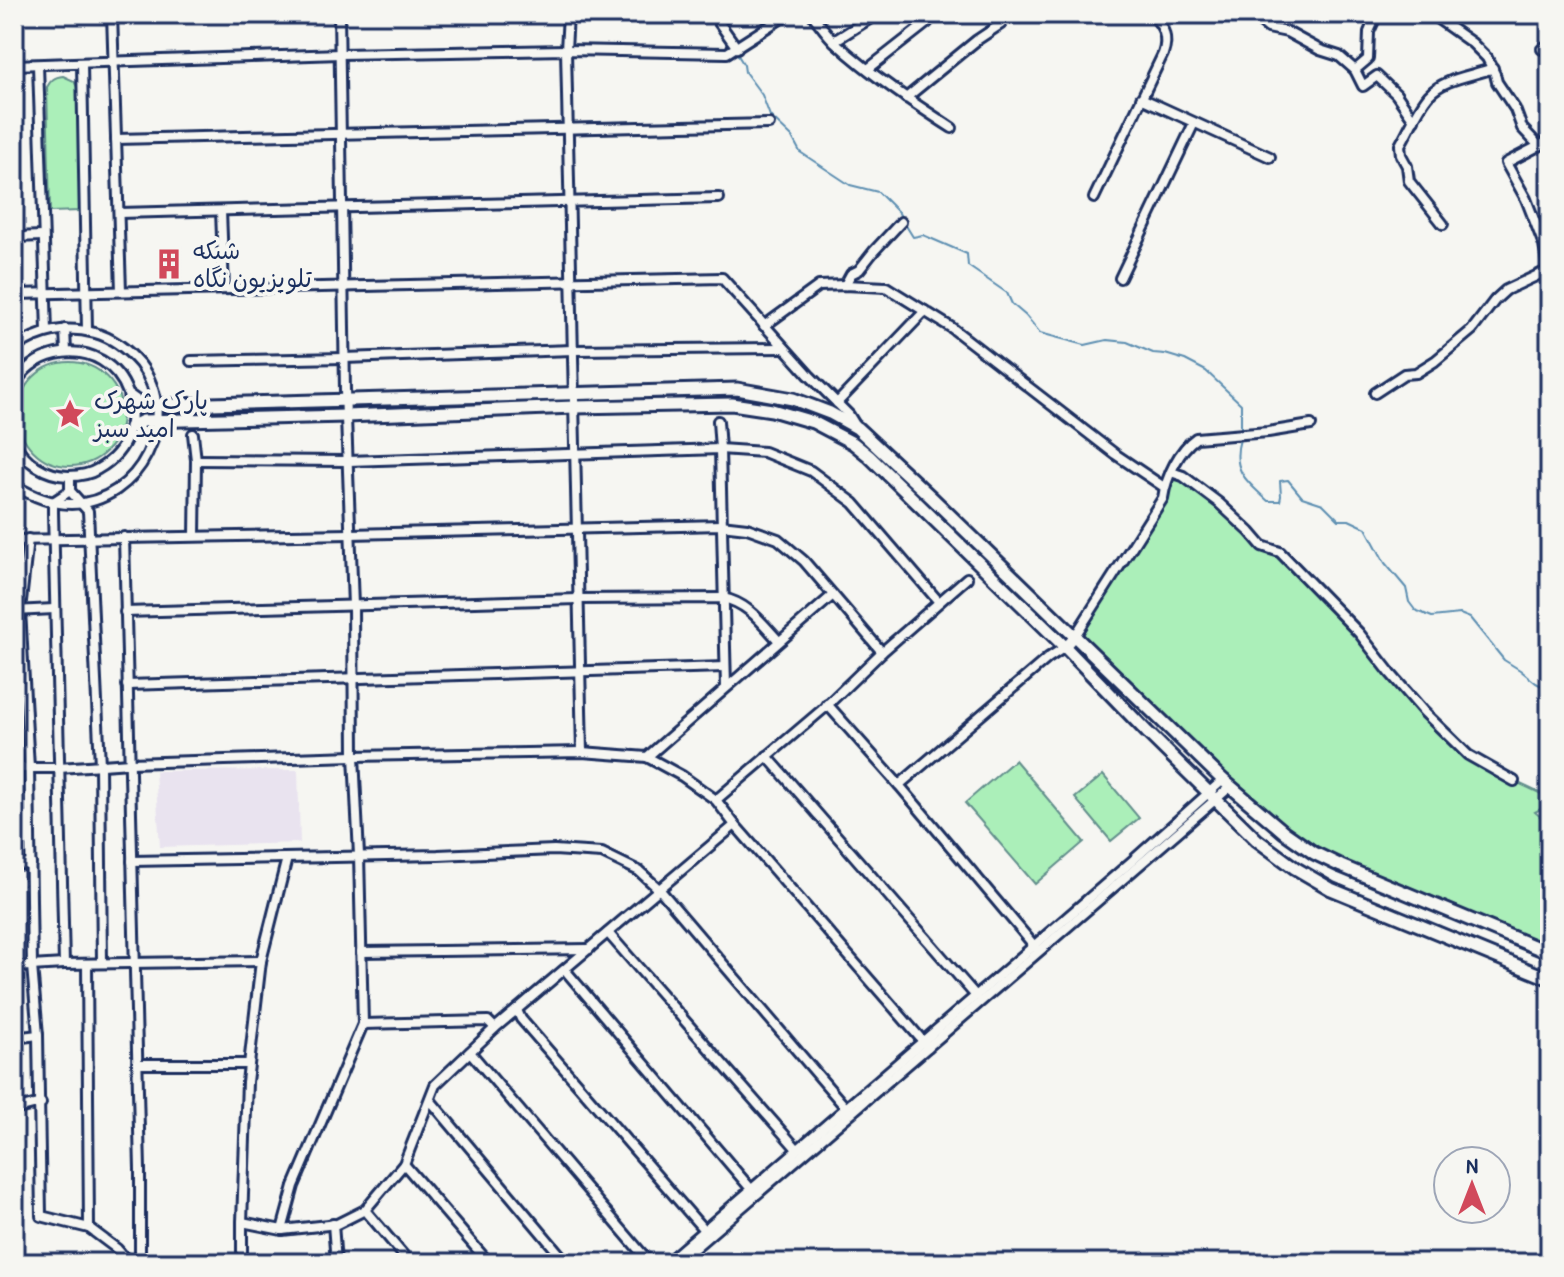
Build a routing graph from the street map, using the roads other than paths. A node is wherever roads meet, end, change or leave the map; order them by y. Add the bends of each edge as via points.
1 (112, 14) edge
2 (339, 14) edge
3 (568, 14) edge
4 (713, 14) edge
5 (788, 14) edge
6 (812, 14) edge
7 (877, 14) edge
8 (1152, 14) edge
9 (1251, 14) edge
10 (1377, 14) edge
11 (1431, 14) edge
12 (928, 22) dead end
13 (1001, 24) dead end
14 (834, 41) junction
15 (737, 48) junction
16 (566, 50) junction
17 (340, 54) junction
18 (114, 63) junction
19 (82, 64) junction
20 (14, 65) edge
21 (38, 65) junction
22 (1493, 68) junction
23 (868, 69) junction
24 (1355, 70) junction
25 (906, 98) junction
26 (1141, 98) junction
27 (1414, 120) junction
28 (1194, 123) junction
29 (769, 124) dead end
30 (952, 128) dead end
31 (568, 129) junction
32 (341, 134) junction
33 (116, 139) junction
34 (1550, 140) edge
35 (1539, 146) junction
36 (1270, 157) dead end
37 (719, 198) dead end
38 (1094, 198) dead end
39 (570, 201) junction
40 (342, 208) junction
41 (221, 211) junction
42 (119, 213) junction
43 (901, 222) dead end
44 (1443, 224) dead end
45 (14, 236) edge
46 (43, 236) junction
47 (1549, 275) edge
48 (1120, 278) dead end
49 (571, 280) junction
50 (845, 285) junction
51 (343, 286) junction
52 (224, 289) junction
53 (121, 291) junction
54 (86, 292) junction
55 (46, 293) junction
56 (15, 294) edge
57 (925, 311) junction
58 (764, 326) junction
59 (65, 329) junction
60 (87, 330) junction
61 (47, 331) junction
62 (14, 348) edge
63 (784, 348) junction
64 (573, 350) junction
65 (66, 352) junction
66 (344, 358) junction
67 (191, 361) dead end
68 (14, 387) edge
69 (574, 393) junction
70 (1375, 393) dead end
71 (130, 397) junction
72 (345, 401) junction
73 (837, 403) junction
74 (156, 405) junction
75 (574, 407) junction
76 (346, 416) junction
77 (157, 420) junction
78 (718, 421) dead end
79 (1311, 425) dead end
80 (131, 427) junction
81 (857, 428) junction
82 (193, 434) dead end
83 (14, 441) edge
84 (720, 449) junction
85 (575, 454) junction
86 (196, 460) junction
87 (348, 461) junction
88 (1171, 472) junction
89 (70, 476) junction
90 (14, 485) edge
91 (1164, 487) junction
92 (70, 491) junction
93 (53, 502) junction
94 (80, 503) junction
95 (721, 525) junction
96 (577, 527) junction
97 (350, 534) junction
98 (195, 536) junction
99 (124, 537) junction
100 (53, 538) junction
101 (89, 538) junction
102 (28, 539) junction
103 (14, 540) edge
104 (967, 578) dead end
105 (833, 595) junction
106 (723, 598) junction
107 (578, 599) junction
108 (939, 602) junction
109 (353, 606) junction
110 (54, 609) junction
111 (17, 611) edge
112 (125, 612) junction
113 (1075, 636) junction
114 (779, 641) junction
115 (1065, 647) junction
116 (882, 652) junction
117 (725, 667) junction
118 (580, 670) junction
119 (354, 677) junction
120 (127, 685) junction
121 (726, 687) junction
122 (827, 704) junction
123 (582, 752) junction
124 (354, 756) junction
125 (767, 756) junction
126 (647, 757) junction
127 (130, 763) junction
128 (100, 765) junction
129 (14, 768) edge
130 (29, 768) junction
131 (59, 768) junction
132 (1514, 781) dead end
133 (1226, 784) junction
134 (899, 785) junction
135 (1213, 796) junction
136 (716, 800) junction
137 (735, 825) junction
138 (359, 855) junction
139 (287, 858) junction
140 (132, 861) junction
141 (31, 864) junction
142 (14, 865) edge
143 (660, 890) junction
144 (608, 933) junction
145 (1510, 937) junction
146 (590, 949) junction
147 (1037, 949) junction
148 (361, 952) junction
149 (1550, 953) edge
150 (1497, 957) junction
151 (261, 961) junction
152 (102, 963) junction
153 (134, 963) junction
154 (64, 964) junction
155 (87, 964) junction
156 (32, 966) junction
157 (14, 967) edge
158 (565, 970) junction
159 (1550, 979) edge
160 (976, 996) junction
161 (517, 1010) junction
162 (363, 1024) junction
163 (495, 1028) junction
164 (38, 1035) junction
165 (14, 1038) edge
166 (926, 1044) junction
167 (470, 1052) junction
168 (137, 1064) junction
169 (249, 1064) junction
170 (430, 1100) junction
171 (41, 1103) junction
172 (846, 1108) junction
173 (14, 1110) edge
174 (797, 1149) junction
175 (404, 1164) junction
176 (751, 1189) junction
177 (365, 1210) junction
178 (242, 1222) junction
179 (333, 1224) junction
180 (89, 1228) junction
181 (282, 1230) junction
182 (704, 1230) junction
183 (129, 1263) edge
184 (140, 1263) edge
185 (242, 1263) edge
186 (336, 1263) edge
187 (410, 1263) edge
188 (489, 1263) edge
189 (567, 1263) edge
190 (650, 1263) edge
191 (666, 1263) edge
192 (677, 1263) edge

1 - 18 street
2 - 17 street
3 - 16 street
4 - 15 street
5 - 15 street
6 - 14 street
7 - 14 street
8 - 26 street via 1164,27 1165,47
9 - 24 street via 1268,28 1339,56
10 - 24 street via 1369,32 1368,59
11 - 22 street via 1472,43
12 - 23 street
13 - 25 street
14 - 23 street
15 - 16 street via 727,53
16 - 17 street
16 - 31 street
17 - 18 street
17 - 32 street
18 - 19 street
18 - 33 street
19 - 21 street
19 - 54 street
20 - 21 street
21 - 46 street
22 - 27 street via 1430,94
22 - 35 street via 1522,128
23 - 25 street
24 - 27 street via 1363,86 1377,76
25 - 30 street
26 - 28 street
26 - 38 street
27 - 44 street via 1400,145 1401,155 1409,181
28 - 36 street
28 - 48 street
29 - 31 street
31 - 32 street
31 - 39 street
32 - 33 street
32 - 40 street
33 - 42 street
34 - 35 street
35 - 47 street via 1506,163 1544,245
37 - 39 street
39 - 40 street
39 - 49 street
40 - 41 street
40 - 51 street
41 - 42 street
41 - 52 street
42 - 53 street
43 - 50 street
45 - 46 street
45 - 56 street
46 - 55 street
47 - 70 street via 1506,290 1472,330 1435,361
49 - 51 street
49 - 58 street via 722,278
49 - 64 street
50 - 57 street via 886,287
50 - 58 street via 819,286
51 - 52 street
51 - 66 street
52 - 53 street
53 - 54 street
54 - 55 street
54 - 60 street
55 - 56 street
55 - 61 street
57 - 73 street
57 - 91 street
58 - 63 street
59 - 60 street
59 - 61 street
59 - 65 street
60 - 74 street via 133,355
61 - 62 street
63 - 64 street
63 - 73 street
64 - 66 street
64 - 69 street
65 - 68 street via 30,366
65 - 71 street via 99,359 124,382
66 - 67 street
66 - 72 street
69 - 72 street
69 - 75 street
69 - 81 street via 737,389 793,399
71 - 74 street via 141,405
71 - 80 street
72 - 74 street
72 - 76 street
73 - 81 street
74 - 77 street
75 - 76 street
75 - 85 street
75 - 115 street via 732,404 813,422 869,456
76 - 77 street
76 - 87 street
77 - 80 street
77 - 94 street via 148,454 127,482
78 - 84 street
79 - 88 street via 1196,438
80 - 89 street via 109,463
81 - 113 street
82 - 86 street
83 - 89 street via 46,472
84 - 85 street
84 - 95 street
84 - 108 street via 764,452 811,471 854,503
85 - 87 street
85 - 96 street
86 - 87 street
86 - 98 street
87 - 97 street
88 - 91 street
88 - 132 street via 1219,503 1262,546 1280,552 1359,633 1424,712 1468,755
89 - 92 street
90 - 93 street
91 - 113 street via 1163,498
92 - 93 street
92 - 94 street
93 - 94 street
93 - 100 street
94 - 101 street via 88,511
95 - 96 street
95 - 105 street via 778,539
95 - 106 street
96 - 97 street
96 - 107 street
97 - 98 street
97 - 109 street
98 - 99 street
99 - 101 street
99 - 112 street
100 - 101 street
100 - 102 street
100 - 110 street
101 - 128 street
102 - 103 street
102 - 111 street
104 - 108 street
105 - 114 street
105 - 116 street
106 - 107 street
106 - 114 street via 750,610
106 - 117 street
107 - 109 street
107 - 118 street
108 - 116 street
109 - 112 street
109 - 119 street
110 - 111 street
110 - 131 street
111 - 130 street
112 - 120 street
113 - 115 street
113 - 133 street
114 - 121 street
115 - 134 street
115 - 135 street
116 - 122 street
117 - 118 street
117 - 121 street
118 - 119 street
118 - 123 street
119 - 120 street
119 - 124 street
120 - 127 street
121 - 126 street
122 - 125 street
122 - 134 street
123 - 124 street
123 - 126 street
124 - 127 street
124 - 138 street
125 - 136 street
125 - 160 street
126 - 136 street
127 - 128 street
127 - 140 street
128 - 131 street
128 - 152 street
129 - 130 street
130 - 131 street
130 - 141 street
131 - 154 street
133 - 135 street
133 - 145 street via 1314,853
134 - 147 street
135 - 147 street
135 - 150 street via 1257,840 1331,889
136 - 137 street
137 - 143 street
137 - 166 street
138 - 139 street
138 - 143 street via 602,853 639,871
138 - 148 street
139 - 140 street
139 - 151 street
140 - 153 street
141 - 142 street
141 - 156 street
143 - 144 street
143 - 172 street
144 - 146 street
144 - 174 street
145 - 149 street
145 - 150 street via 1513,954
146 - 148 street
146 - 158 street
147 - 160 street
147 - 166 street
148 - 162 street
150 - 159 street
151 - 153 street
151 - 169 street
152 - 153 street
152 - 155 street
153 - 168 street
154 - 155 street
154 - 156 street
155 - 180 street
156 - 157 street
156 - 164 street
158 - 161 street
158 - 176 street
160 - 166 street
161 - 163 street
161 - 182 street
162 - 163 street via 488,1021
162 - 181 street via 294,1186
163 - 167 street
164 - 165 street
164 - 171 street
166 - 172 street
166 - 192 street
167 - 170 street via 435,1085
167 - 190 street
168 - 169 street
168 - 184 street
169 - 178 street
170 - 175 street
170 - 189 street
171 - 173 street
171 - 180 street via 41,1216
172 - 174 street
174 - 176 street
175 - 177 street
175 - 188 street
176 - 182 street
177 - 179 street
177 - 187 street
178 - 181 street
178 - 185 street
179 - 181 street
179 - 186 street
180 - 183 street
182 - 191 street

